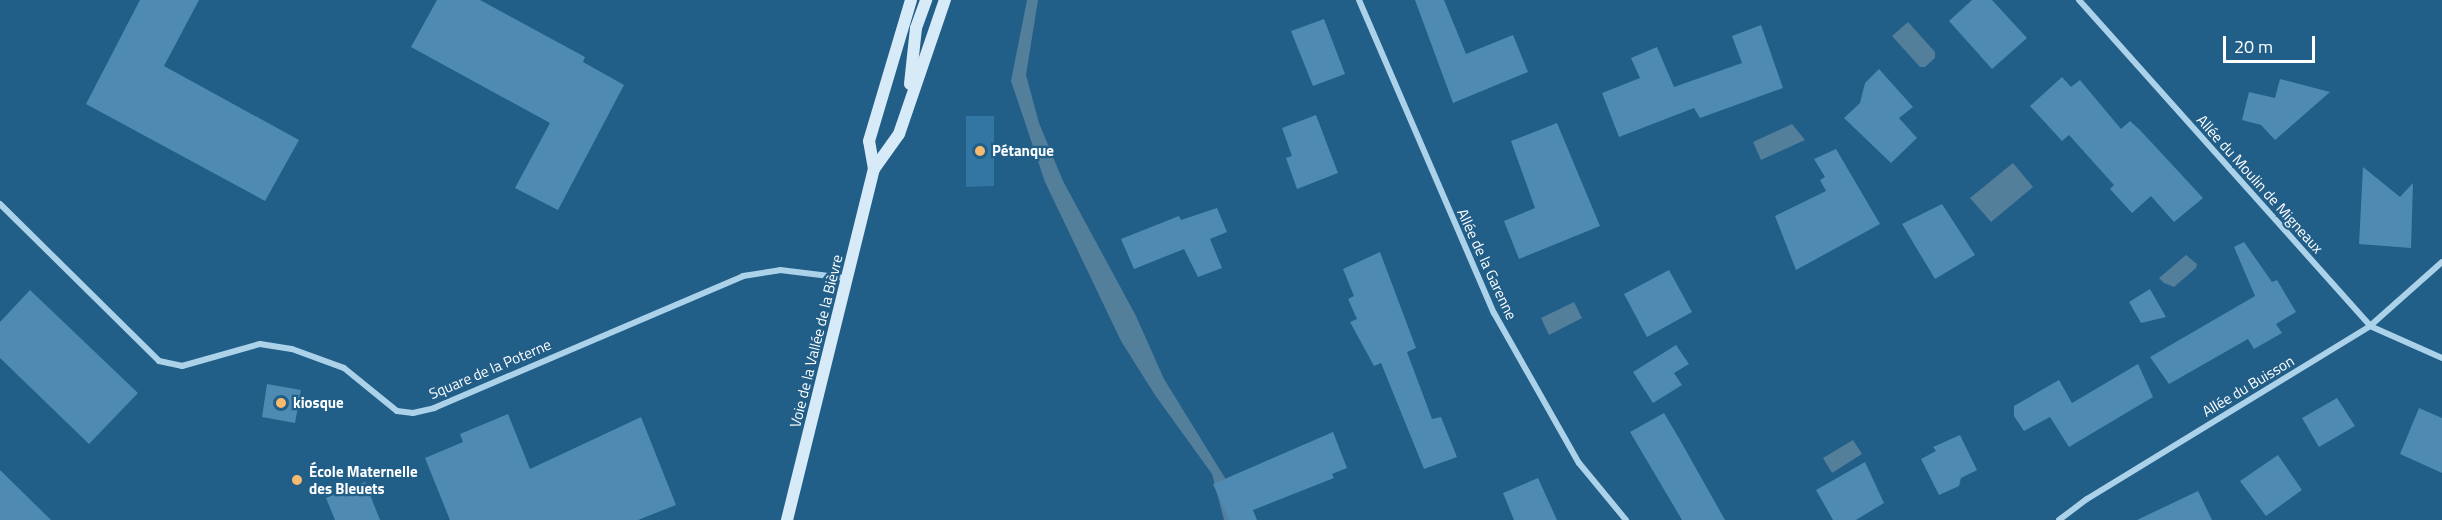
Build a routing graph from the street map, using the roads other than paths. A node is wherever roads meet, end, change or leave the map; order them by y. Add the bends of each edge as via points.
1 (911, 0) edge
2 (926, 0) edge
3 (945, 0) edge
4 (1359, 0) edge
5 (2079, 0) edge
6 (908, 106) junction
7 (874, 169) junction
8 (0, 204) edge
9 (2442, 262) edge
10 (846, 278) junction
11 (2370, 326) junction
12 (2442, 358) edge
13 (787, 520) edge
14 (1626, 520) edge
15 (2059, 520) edge

1 - 7 main road, Voie de la Vallée de la Bièvre via 869,141
2 - 6 main road via 916,28
3 - 6 main road, Voie de la Vallée de la Bièvre
4 - 14 street, Allée de la Garenne via 1494,313 1579,463
5 - 11 street, Allée du Moulin de Migneaux
6 - 7 main road, Voie de la Vallée de la Bièvre via 899,134
7 - 10 main road, Voie de la Vallée de la Bièvre
8 - 10 street, Square de la Poterne via 159,361 182,366 260,344 292,349 344,368 397,411 413,413 434,408 743,276 780,270
9 - 11 street, Allée du Buisson
10 - 13 main road, Voie de la Vallée de la Bièvre
11 - 12 street, Allée du Moulin de Migneaux
11 - 15 street, Allée du Buisson via 2086,499

